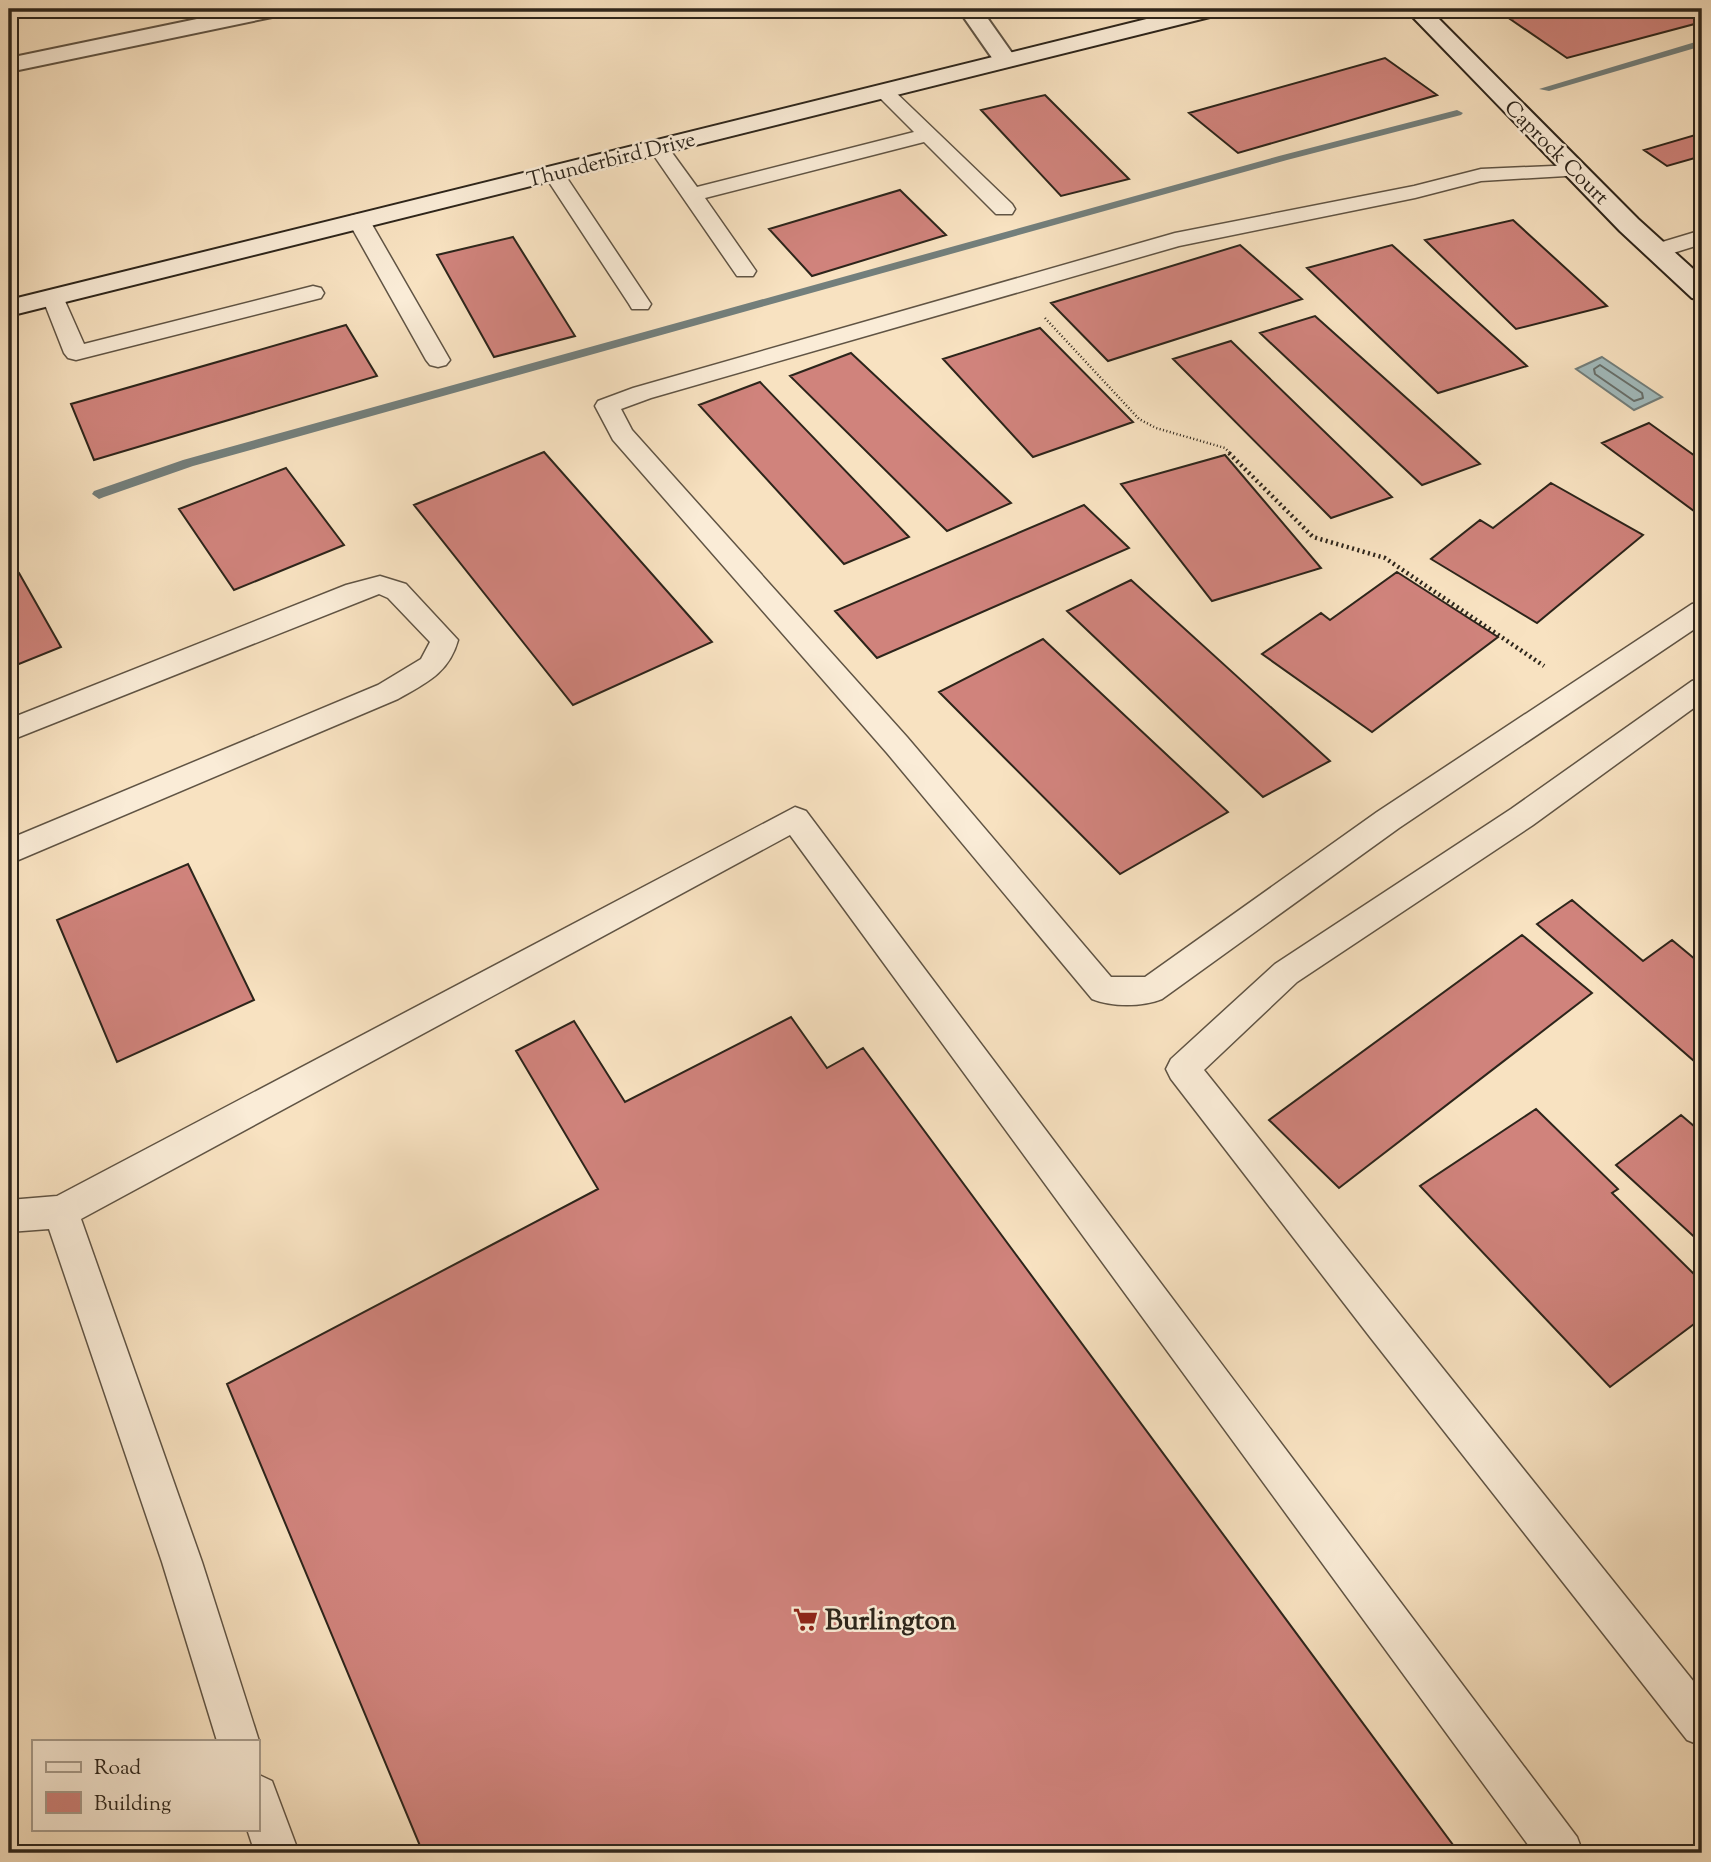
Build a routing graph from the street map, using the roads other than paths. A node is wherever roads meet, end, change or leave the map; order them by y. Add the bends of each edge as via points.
1 (277, 9) edge
2 (970, 9) edge
3 (1214, 9) edge
4 (1416, 9) edge
5 (1005, 60) junction
6 (9, 65) edge
7 (883, 91) junction
8 (928, 135) junction
9 (658, 147) junction
10 (1576, 171) junction
11 (554, 173) junction
12 (691, 195) junction
13 (1004, 209) dead end
14 (359, 221) junction
15 (1702, 237) edge
16 (1657, 251) junction
17 (745, 271) dead end
18 (1702, 292) edge
19 (313, 293) dead end
20 (53, 297) junction
21 (640, 304) dead end
22 (9, 308) edge
23 (438, 360) dead end
24 (1702, 611) edge
25 (1702, 688) edge
26 (9, 730) edge
27 (9, 852) edge
28 (61, 1212) junction
29 (9, 1216) edge
30 (1702, 1724) edge
31 (238, 1740) edge
32 (259, 1803) edge
33 (277, 1853) edge
34 (1561, 1853) edge

1 - 6 street
2 - 5 street
3 - 5 street, Thunderbird Drive
4 - 10 street, Caprock Court
5 - 7 street, Thunderbird Drive
7 - 8 lane
7 - 9 street, Thunderbird Drive
8 - 12 lane
8 - 13 lane
9 - 11 street, Thunderbird Drive
9 - 12 lane
10 - 16 street, Caprock Court
10 - 24 lane via 1481,175 1175,240 607,406 622,434 897,745 1103,990 1151,990 1388,820
11 - 14 street, Thunderbird Drive
11 - 21 lane
12 - 17 lane
14 - 20 street, Thunderbird Drive
14 - 23 lane
15 - 16 lane
16 - 18 street, Caprock Court
19 - 20 lane via 76,353
20 - 22 street, Thunderbird Drive
25 - 30 lane via 1522,817 1286,973 1183,1069
26 - 27 lane via 380,585 397,592 444,640 435,664 388,692
28 - 29 lane
28 - 31 lane
28 - 34 lane via 795,819
32 - 33 lane

